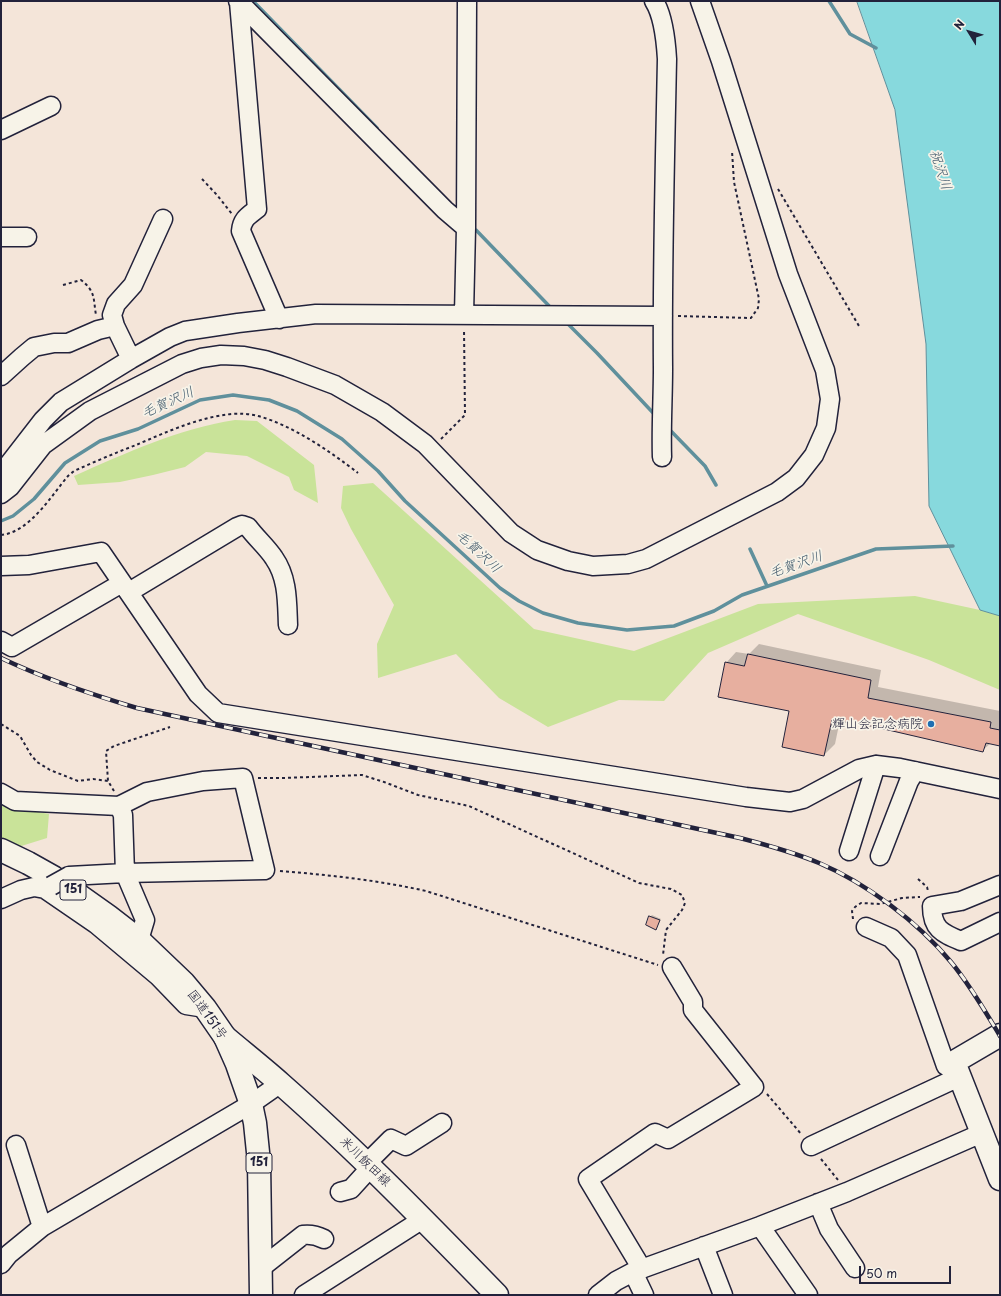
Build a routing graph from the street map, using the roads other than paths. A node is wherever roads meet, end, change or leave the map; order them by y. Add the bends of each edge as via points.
1 (467, 1) edge
2 (654, 1) edge
3 (700, 1) edge
4 (239, 2) edge
5 (51, 106) dead end
6 (1, 130) edge
7 (163, 219) dead end
8 (466, 228) junction
9 (1, 237) edge
10 (27, 237) dead end
11 (464, 314) junction
12 (663, 316) junction
13 (279, 319) junction
14 (106, 328) junction
15 (131, 359) junction
16 (1, 376) edge
17 (662, 457) dead end
18 (1, 474) edge
19 (1, 494) edge
20 (1, 566) edge
21 (126, 588) junction
22 (288, 625) dead end
23 (6, 644) edge
24 (876, 765) junction
25 (915, 771) junction
26 (1000, 789) edge
27 (1, 793) edge
28 (118, 801) junction
29 (1, 850) edge
30 (849, 851) dead end
31 (880, 856) dead end
32 (125, 873) junction
33 (1000, 886) edge
34 (48, 887) junction
35 (1, 899) edge
36 (1000, 922) edge
37 (859, 923) road end
38 (139, 940) junction
39 (665, 966) road end
40 (205, 1008) junction
41 (1000, 1035) edge
42 (225, 1037) junction
43 (957, 1070) junction
44 (281, 1083) junction
45 (251, 1104) junction
46 (442, 1123) dead end
47 (982, 1133) junction
48 (16, 1145) dead end
49 (811, 1146) dead end
50 (369, 1165) junction
51 (1000, 1179) edge
52 (340, 1192) dead end
53 (818, 1203) junction
54 (423, 1219) junction
55 (42, 1226) junction
56 (760, 1226) junction
57 (324, 1239) dead end
58 (704, 1246) junction
59 (1, 1264) edge
60 (261, 1268) junction
61 (855, 1268) dead end
62 (638, 1270) junction
63 (602, 1294) edge
64 (261, 1295) edge
65 (304, 1295) edge
66 (497, 1295) edge
67 (644, 1295) edge
68 (723, 1295) edge
69 (808, 1295) edge

1 - 8 street
2 - 12 street via 666,45
3 - 19 street via 788,274 825,370 830,399 826,428 814,455 796,478 777,492 646,559 628,564 593,566 568,561 537,550 512,533 425,444 382,412 335,386 265,360 244,356 221,356 201,358 182,364 90,410 43,445 10,487
4 - 8 street via 445,210
4 - 13 street via 257,209 245,218 241,231
5 - 6 street
7 - 14 street via 133,285 116,304
8 - 11 street
9 - 10 street
11 - 12 street
11 - 13 street via 316,314
12 - 17 street
13 - 15 street via 185,331
14 - 15 street
14 - 16 street via 68,342 34,347
15 - 18 street via 52,409
20 - 21 street via 29,565 101,552
21 - 22 street via 242,525 248,527 275,559 286,588
21 - 23 street
21 - 24 street via 198,694 218,713 790,802 803,799 859,769
24 - 25 street
24 - 30 street
25 - 26 street
25 - 31 street
27 - 28 street via 15,801
28 - 32 street via 123,815
28 - 32 street via 147,792 243,778 265,870
29 - 38 main road, 国道151号 / 151 via 53,877
32 - 34 street, bridge via 68,876
32 - 38 street via 144,920
33 - 36 street via 961,901 932,906 935,925 944,934 961,941
34 - 35 street via 21,890
34 - 40 street via 158,976 186,1005
37 - 43 street via 891,938 907,955 946,1066
38 - 40 main road, 国道151号 / 151 via 184,983
39 - 62 street via 693,1002 694,1010 754,1087 668,1139 655,1133 588,1179
40 - 42 main road, 国道151号 / 151
41 - 43 main road
42 - 44 main road, 米川飯田線
42 - 45 main road, 国道151号 / 151
43 - 47 main road
43 - 49 street
44 - 45 street
44 - 50 main road, 米川飯田線
45 - 55 street
45 - 60 main road, 国道151号 / 151 via 259,1162
46 - 50 street via 406,1146 391,1140
47 - 51 main road
47 - 53 street
48 - 55 street
50 - 52 street via 351,1189
50 - 54 main road, 米川飯田線
53 - 56 street
53 - 61 street via 829,1229
54 - 65 street
54 - 66 main road, 米川飯田線
55 - 59 street
56 - 58 street
56 - 69 street
57 - 60 street via 309,1234 303,1236
58 - 62 street
58 - 68 street
60 - 64 main road, 国道151号 / 151
62 - 63 street via 616,1281
62 - 67 street

